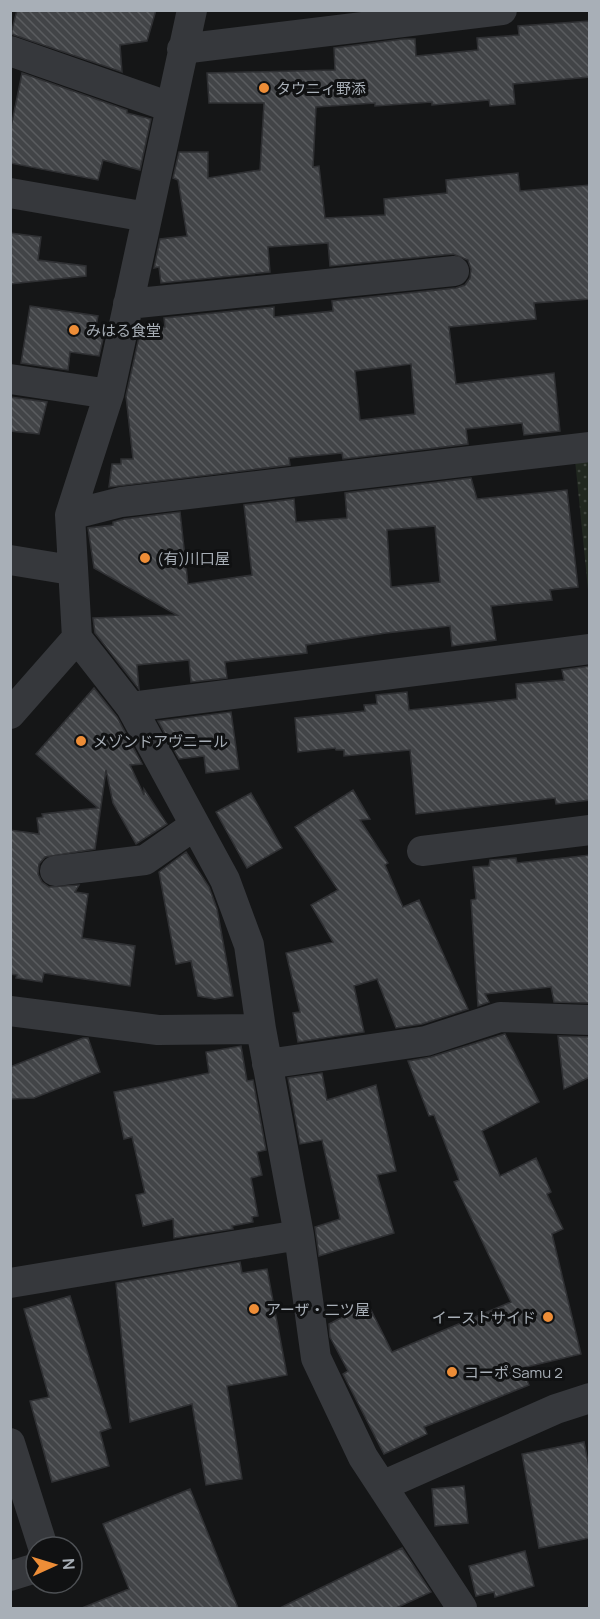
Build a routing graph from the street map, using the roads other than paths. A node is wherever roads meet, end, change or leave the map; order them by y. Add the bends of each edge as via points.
1 (192, 10) edge
2 (502, 10) edge
3 (182, 49) junction
4 (10, 51) edge
5 (170, 107) junction
6 (10, 193) edge
7 (147, 217) junction
8 (454, 271) dead end
9 (128, 304) junction
10 (10, 379) edge
11 (109, 394) junction
12 (590, 447) edge
13 (70, 515) junction
14 (10, 560) edge
15 (71, 570) junction
16 (77, 638) junction
17 (590, 649) edge
18 (131, 707) junction
19 (10, 714) edge
20 (195, 825) junction
21 (590, 830) edge
22 (422, 851) dead end
23 (56, 871) dead end
24 (10, 1011) edge
25 (590, 1020) edge
26 (261, 1029) junction
27 (267, 1064) junction
28 (299, 1235) junction
29 (10, 1283) edge
30 (590, 1398) edge
31 (10, 1443) edge
32 (382, 1486) junction
33 (39, 1535) edge
34 (450, 1605) edge

1 - 3 street
2 - 3 street
3 - 5 street
4 - 5 street
5 - 7 street
6 - 7 street
7 - 9 street
8 - 9 street
9 - 11 street
10 - 11 street
11 - 13 street
12 - 13 street via 121,502
13 - 15 street
14 - 15 street
15 - 16 street
16 - 18 street
16 - 19 street
17 - 18 street
18 - 20 street
20 - 23 street via 145,860
20 - 26 street via 225,880 249,945
21 - 22 street
24 - 26 street via 158,1030
25 - 27 street via 500,1017 426,1041
26 - 27 street
27 - 28 street
28 - 29 street
28 - 32 street via 316,1358 363,1457
30 - 32 street via 555,1409
31 - 33 street
32 - 34 street

